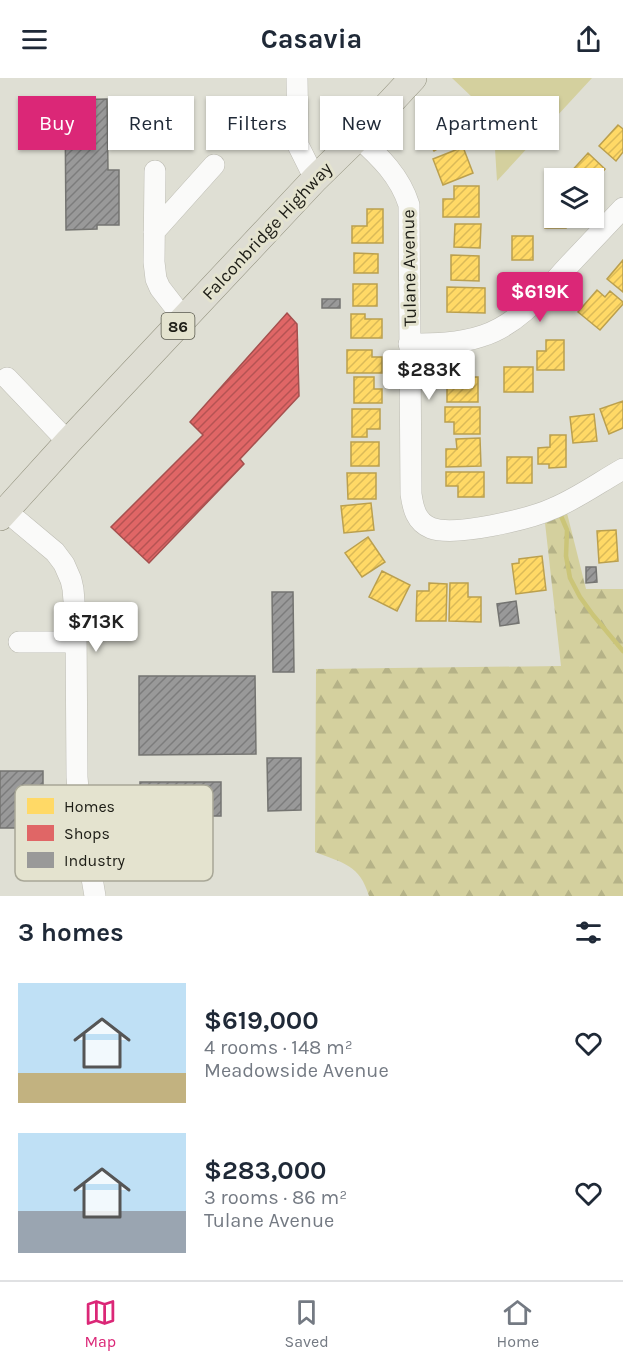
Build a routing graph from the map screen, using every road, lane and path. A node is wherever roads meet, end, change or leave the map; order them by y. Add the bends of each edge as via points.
1 (297, 78) edge
2 (413, 78) edge
3 (396, 96) edge
4 (345, 150) edge
5 (371, 150) edge
6 (214, 165) dead end
7 (155, 171) dead end
8 (315, 179) junction
9 (623, 208) edge
10 (154, 232) junction
11 (184, 319) junction
12 (409, 344) junction
13 (8, 378) dead end
14 (68, 442) junction
15 (623, 469) edge
16 (3, 514) edge
17 (19, 642) dead end
18 (76, 642) junction
19 (78, 785) edge
20 (92, 881) edge
21 (95, 896) edge

1 - 8 street via 298,145
2 - 3 main road, Falconbridge Highway / 86
4 - 8 main road, Falconbridge Highway / 86
5 - 12 street, Tulane Avenue via 391,170 409,205
6 - 10 street
7 - 10 street
8 - 11 main road, Falconbridge Highway / 86
9 - 12 street via 543,293 509,322 468,340
10 - 11 street via 156,279
11 - 14 main road, Falconbridge Highway / 86
12 - 15 street, Tulane Avenue via 411,494 413,508 424,524 459,530 521,520 556,507
13 - 14 street
14 - 16 main road, Falconbridge Highway / 86
16 - 18 street via 56,552 64,564 73,589
17 - 18 street
18 - 19 street
20 - 21 street

